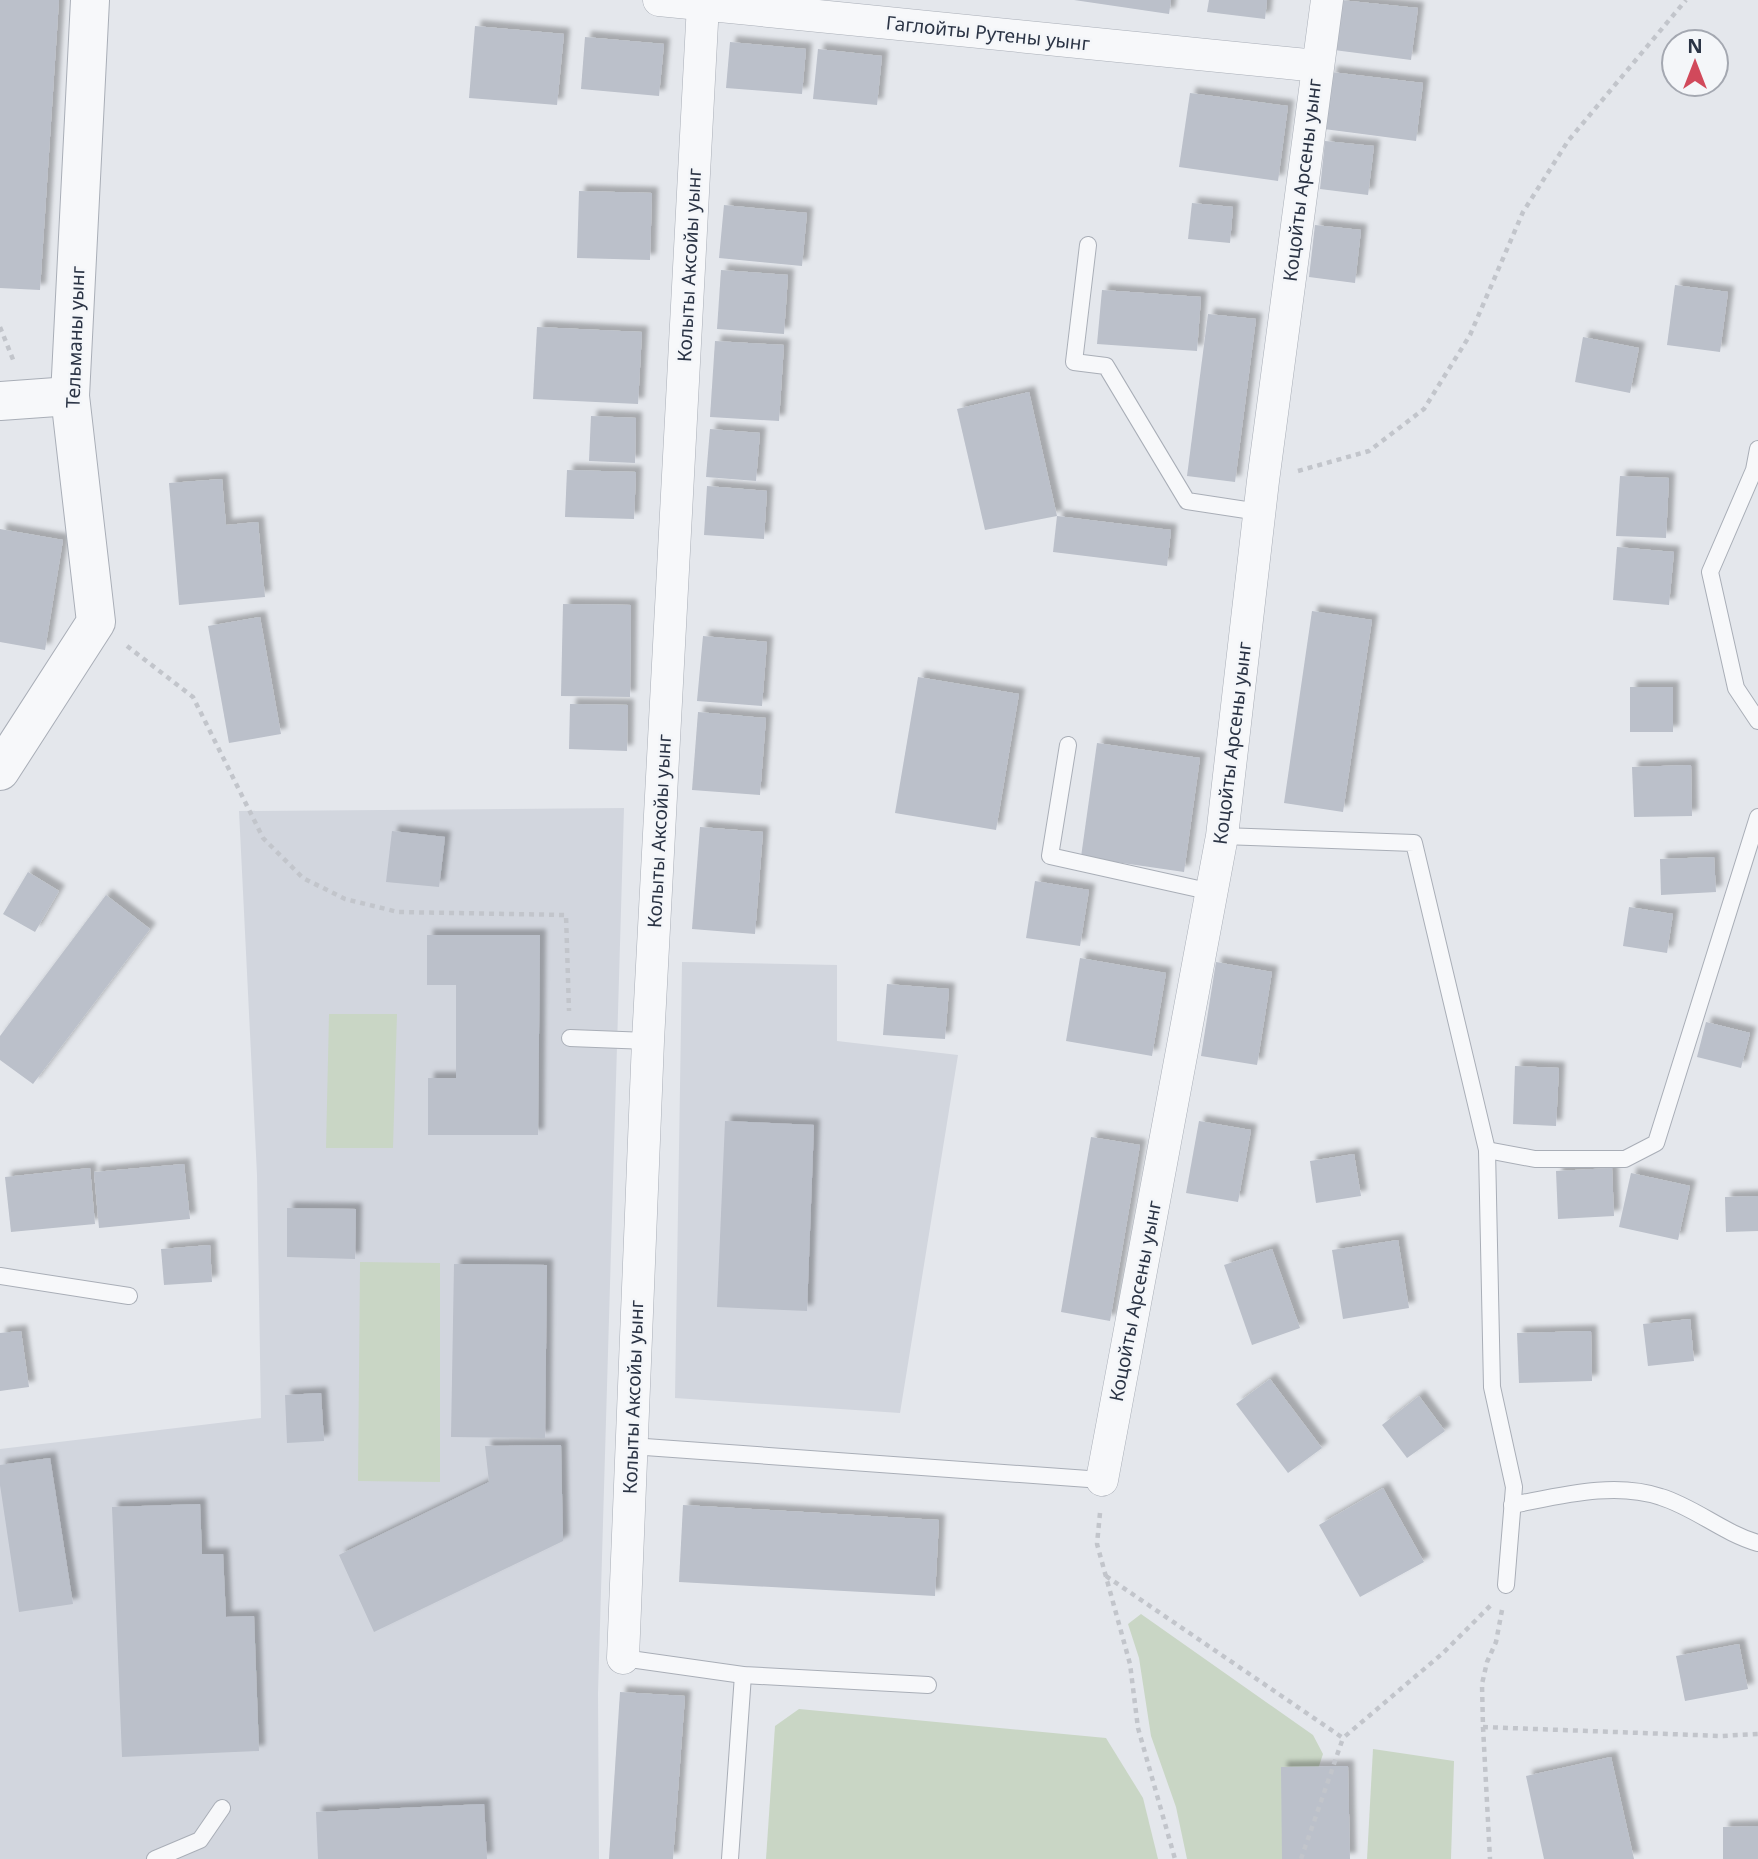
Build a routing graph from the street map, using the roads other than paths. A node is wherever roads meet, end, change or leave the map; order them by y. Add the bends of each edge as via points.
1 (90, 0) edge
2 (659, 0) edge
3 (1327, 0) edge
4 (703, 4) junction
5 (1317, 66) junction
6 (1088, 245) dead end
7 (70, 396) junction
8 (0, 401) edge
9 (1758, 449) edge
10 (1259, 512) junction
11 (1758, 721) edge
12 (1068, 745) dead end
13 (0, 771) edge
14 (1758, 817) edge
15 (1222, 836) junction
16 (1212, 892) junction
17 (570, 1038) road end
18 (648, 1041) junction
19 (1487, 1150) junction
20 (0, 1276) edge
21 (129, 1296) dead end
22 (632, 1446) junction
23 (1102, 1480) joint
24 (1512, 1505) junction
25 (1758, 1543) edge
26 (1506, 1585) road end
27 (623, 1658) joint
28 (743, 1675) junction
29 (928, 1685) dead end
30 (222, 1808) dead end
31 (155, 1859) edge
32 (730, 1859) edge

1 - 7 street, Тельманы уынг
2 - 4 street, Гаглойты Рутены уынг
3 - 5 street, Коцойты Арсены уынг
4 - 5 street, Гаглойты Рутены уынг
4 - 18 street, Колыты Аксойы уынг
5 - 10 street, Коцойты Арсены уынг
6 - 10 lane via 1074,362 1106,366 1187,501
7 - 8 street
7 - 13 street, Тельманы уынг via 96,622
9 - 11 lane via 1754,470 1710,572 1736,688
10 - 15 street, Коцойты Арсены уынг
12 - 16 lane via 1049,856
14 - 19 lane via 1656,1143 1625,1159 1535,1159
15 - 16 street, Коцойты Арсены уынг
15 - 19 lane via 1414,843
16 - 23 street, Коцойты Арсены уынг
17 - 18 lane
18 - 22 street, Колыты Аксойы уынг
19 - 24 lane via 1492,1387 1514,1486
20 - 21 lane
22 - 23 lane
22 - 27 street, Колыты Аксойы уынг
24 - 25 lane via 1623,1489 1661,1497
24 - 26 lane
27 - 28 lane
28 - 29 lane
28 - 32 lane
30 - 31 lane via 200,1840

